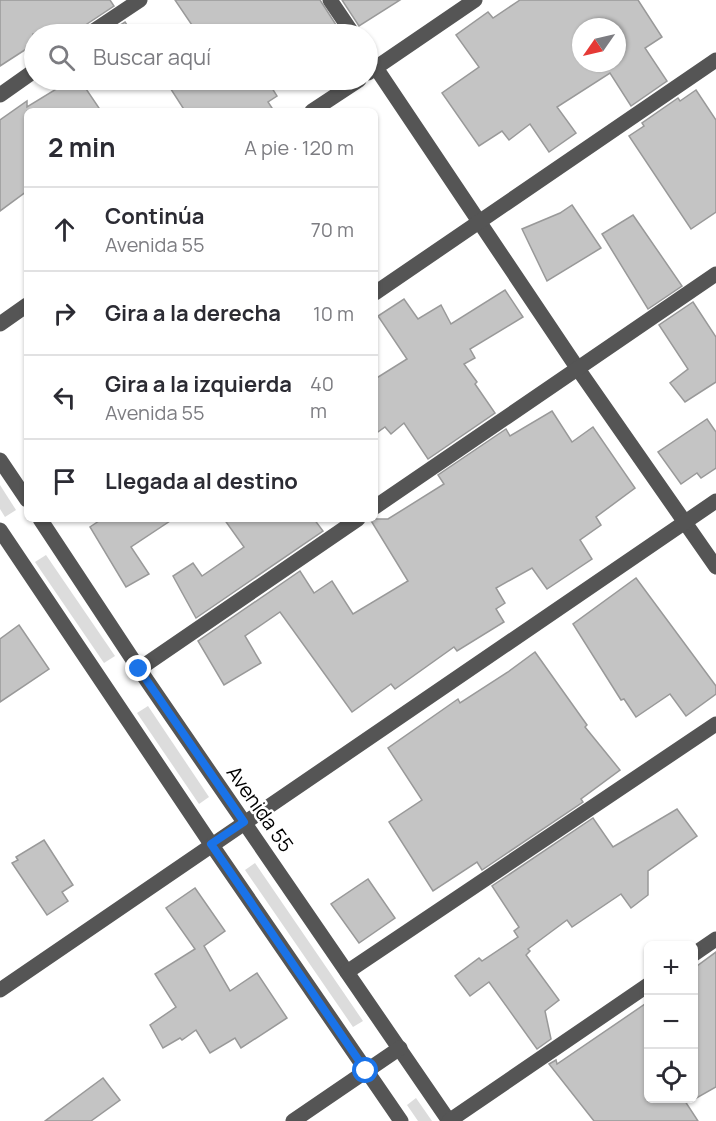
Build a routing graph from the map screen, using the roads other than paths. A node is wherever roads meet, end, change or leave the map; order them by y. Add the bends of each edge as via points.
1 (140, 0) edge
2 (330, 0) edge
3 (475, 0) edge
4 (104, 24) edge
5 (346, 24) edge
6 (716, 60) edge
7 (378, 61) edge
8 (24, 78) edge
9 (378, 78) edge
10 (344, 90) edge
11 (0, 95) edge
12 (317, 108) edge
13 (479, 223) junction
14 (716, 274) edge
15 (378, 291) edge
16 (24, 307) edge
17 (0, 324) edge
18 (578, 369) junction
19 (0, 460) edge
20 (24, 496) edge
21 (716, 501) edge
22 (378, 505) edge
23 (43, 522) edge
24 (354, 522) edge
25 (685, 522) junction
26 (0, 530) edge
27 (716, 567) edge
28 (139, 669) junction
29 (716, 724) edge
30 (244, 822) junction
31 (211, 844) junction
32 (716, 939) edge
33 (698, 951) edge
34 (347, 972) junction
35 (644, 988) edge
36 (0, 990) edge
37 (400, 1048) junction
38 (366, 1071) junction
39 (293, 1121) edge
40 (401, 1121) edge
41 (449, 1121) edge

1 - 4 street
2 - 5 street
3 - 7 street
6 - 13 street
8 - 11 street
9 - 13 street
10 - 12 street
13 - 15 street
13 - 18 street
14 - 18 street
16 - 17 street
18 - 22 street
18 - 25 street
19 - 20 street
21 - 25 street
23 - 28 street, Avenida 55
24 - 28 street
25 - 27 street
25 - 30 street
26 - 31 street
28 - 30 street, Avenida 55
29 - 34 street
30 - 31 street
30 - 34 street, Avenida 55
31 - 36 street
31 - 38 street
32 - 33 street
34 - 37 street, Avenida 55
35 - 41 street
37 - 38 street
37 - 41 street, Avenida 55
38 - 39 street
38 - 40 street

